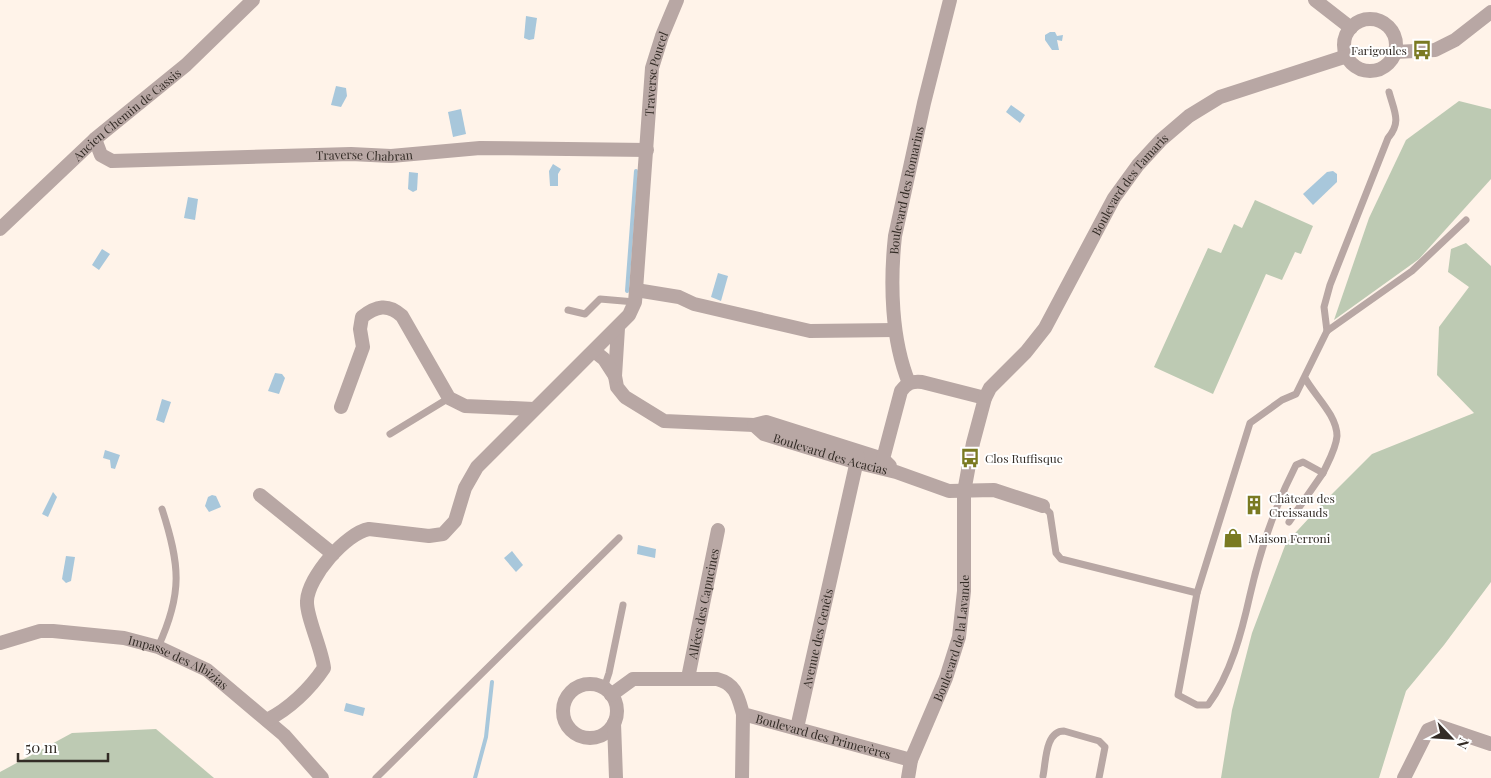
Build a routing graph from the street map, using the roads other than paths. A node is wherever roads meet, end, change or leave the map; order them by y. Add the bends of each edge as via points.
1 (253, 0) edge
2 (677, 0) edge
3 (950, 0) edge
4 (1315, 0) edge
5 (1491, 12) edge
6 (1351, 28) junction
7 (1395, 52) junction
8 (1347, 56) junction
9 (1389, 92) dead end
10 (95, 139) junction
11 (647, 150) junction
12 (1466, 220) dead end
13 (0, 229) edge
14 (635, 296) junction
15 (568, 310) dead end
16 (618, 328) junction
17 (895, 330) junction
18 (1327, 331) junction
19 (594, 351) junction
20 (615, 376) junction
21 (1305, 378) junction
22 (909, 383) junction
23 (448, 398) junction
24 (985, 398) junction
25 (342, 407) dead end
26 (534, 410) junction
27 (390, 434) dead end
28 (857, 458) junction
29 (883, 459) junction
30 (896, 472) junction
31 (1323, 473) junction
32 (964, 492) junction
33 (260, 495) dead end
34 (1043, 506) joint
35 (162, 509) dead end
36 (1289, 522) dead end
37 (718, 530) dead end
38 (619, 538) dead end
39 (333, 554) junction
40 (1197, 593) junction
41 (623, 605) dead end
42 (0, 644) edge
43 (158, 647) junction
44 (688, 678) junction
45 (607, 691) junction
46 (744, 714) junction
47 (267, 720) junction
48 (614, 723) junction
49 (797, 728) junction
50 (1491, 744) edge
51 (911, 760) junction
52 (1043, 776) dead end
53 (322, 778) edge
54 (376, 778) edge
55 (616, 778) edge
56 (742, 778) edge
57 (908, 778) edge
58 (1099, 778) edge
59 (1404, 778) edge

1 - 10 street, Ancien Chemin de Cassis via 186,66
2 - 11 street, Traverse Poucel via 652,68
3 - 17 street, Boulevard des Romarins via 895,236
4 - 6 street
5 - 7 street via 1455,40 1435,50
6 - 7 street via 1365,20 1382,22 1395,37
6 - 8 street via 1345,42
7 - 8 street via 1382,68 1369,71 1358,67
8 - 24 street, Boulevard des Tamaris via 1220,97 1189,116 1161,140 1114,198 1044,328 1026,352 990,388
9 - 18 lane via 1396,129 1388,138 1330,285 1324,307
10 - 11 street, Traverse Chabran via 101,155 112,161 350,154 391,156 480,148
10 - 13 street, Ancien Chemin de Cassis
11 - 14 street, Traverse Poucel
12 - 18 lane via 1412,271
14 - 15 lane via 600,299 585,314
14 - 16 street via 629,315
14 - 17 street via 679,297 694,304 810,331
16 - 19 street
16 - 20 street
17 - 22 street, Boulevard des Romarins
18 - 21 lane
19 - 20 street, Boulevard des Acacias via 604,359
19 - 26 street
20 - 28 street, Boulevard des Acacias via 617,387 625,397 664,420 754,425 766,422
21 - 31 lane via 1327,410 1337,435
21 - 40 lane via 1296,394 1250,423
22 - 24 street via 922,382
22 - 29 street, Boulevard des Acacias via 901,391
23 - 25 street via 402,316 394,308 378,306 362,317 363,347
23 - 26 street via 465,406
23 - 27 lane
24 - 32 street, Boulevard de la Lavande
26 - 39 street via 477,467 465,488 454,521 443,534 429,536 369,529 348,538
28 - 29 street, Boulevard des Acacias
28 - 30 street, Boulevard des Acacias
28 - 49 street, Avenue des Genêts
29 - 30 street, Boulevard des Acacias
30 - 32 street, Boulevard des Acacias via 950,491
31 - 36 lane
31 - 40 lane via 1303,462 1292,472 1272,523 1225,676 1208,705 1197,705 1178,695
32 - 34 street, Boulevard des Acacias via 994,490
32 - 51 street, Boulevard de la Lavande via 964,591 959,637 946,678
33 - 39 street
34 - 40 lane via 1050,512 1056,553 1061,559
35 - 43 lane via 178,580 174,607
37 - 44 street, Allées des Capucines
38 - 54 lane
39 - 47 street via 311,585 307,602 324,668 284,712
41 - 45 lane
42 - 43 street, Impasse des Albizias via 40,631 54,630 124,638
43 - 47 street, Impasse des Albizias via 207,670
44 - 45 street, Boulevard des Primevères via 633,679
44 - 46 street, Boulevard des Primevères via 728,682 736,690
45 - 48 street via 616,703
45 - 48 street via 594,684 576,688 568,695 563,714 572,731 580,736 600,736
46 - 49 street, Boulevard des Primevères
46 - 56 street
47 - 53 street, Impasse des Albizias
48 - 55 street
49 - 51 street, Boulevard des Primevères
50 - 59 street via 1438,726 1428,730
51 - 57 street, Boulevard de la Lavande
52 - 58 lane via 1051,736 1064,731 1099,741 1105,747

